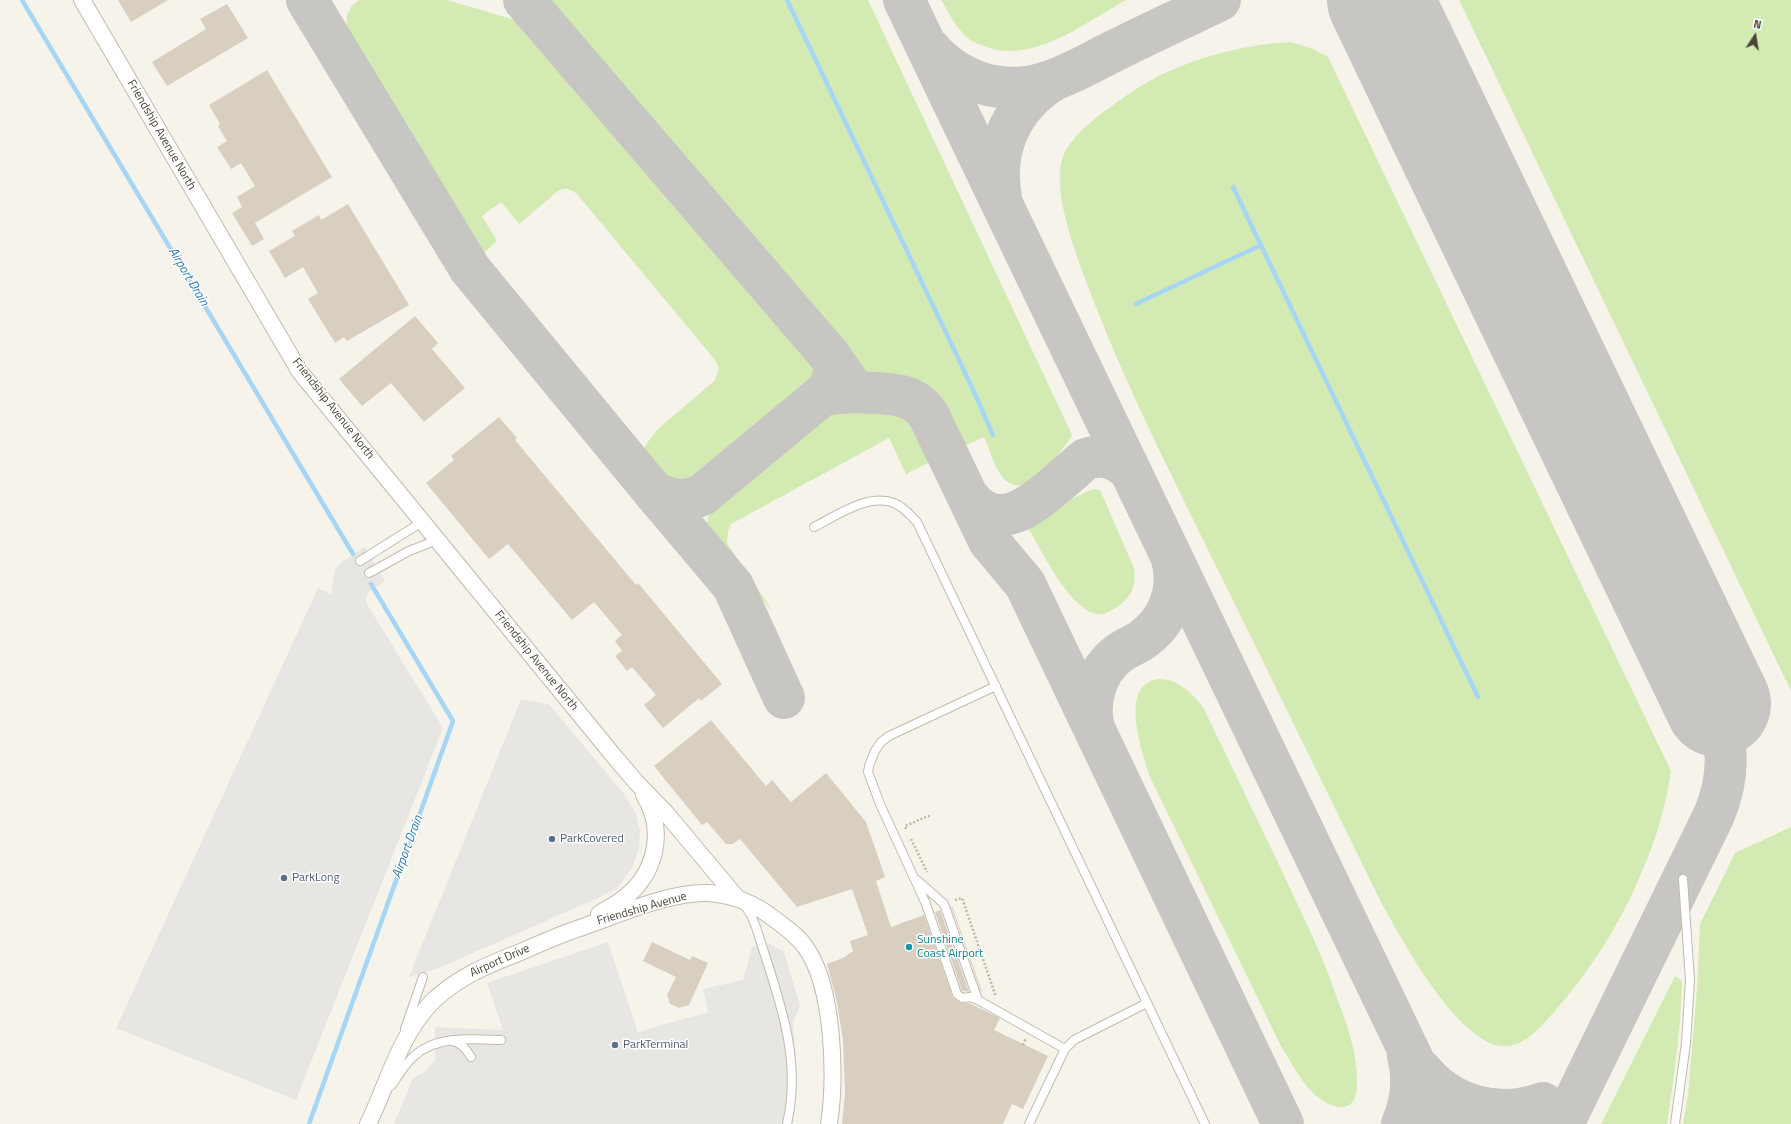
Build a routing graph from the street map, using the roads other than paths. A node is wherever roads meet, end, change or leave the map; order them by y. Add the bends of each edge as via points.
1 (82, 0) edge
2 (422, 522) junction
3 (814, 527) dead end
4 (437, 540) junction
5 (360, 560) dead end
6 (369, 573) dead end
7 (996, 686) junction
8 (636, 782) junction
9 (914, 878) junction
10 (1683, 879) dead end
11 (737, 898) junction
12 (568, 932) junction
13 (423, 977) dead end
14 (978, 1000) junction
15 (1147, 1003) junction
16 (501, 1040) dead end
17 (446, 1041) junction
18 (1065, 1049) junction
19 (471, 1058) dead end
20 (395, 1060) junction
21 (382, 1095) junction
22 (368, 1124) edge
23 (378, 1124) edge
24 (787, 1124) edge
25 (829, 1124) edge
26 (1029, 1124) edge
27 (1205, 1124) edge
28 (1675, 1124) edge

1 - 2 street, Friendship Avenue North via 300,372
2 - 4 street, Friendship Avenue North
2 - 5 lane
3 - 7 lane via 853,508 878,501 893,502 905,509 917,522
4 - 6 lane via 408,551
4 - 8 street, Friendship Avenue North
7 - 9 lane via 890,736 875,750 868,772
7 - 15 lane
8 - 11 street, Friendship Avenue North via 665,812
8 - 12 street, Friendship Avenue North via 646,798 655,824 655,853 651,865 645,876 621,901
9 - 14 lane via 944,904
9 - 14 lane via 926,904 957,994 962,998
10 - 28 lane via 1690,980 1686,1043
11 - 12 street, Friendship Avenue via 708,893 673,898
11 - 24 lane via 751,915 756,927 788,1036 792,1063
11 - 25 street, Friendship Avenue via 759,909 800,940 813,961 826,1003 833,1053
12 - 20 street, Airport Drive via 480,968 459,980 419,1017
13 - 20 lane
14 - 18 lane
15 - 18 lane via 1074,1040
15 - 27 lane
16 - 17 lane
17 - 19 lane via 455,1042 465,1048
17 - 21 lane via 415,1054
18 - 26 lane
20 - 21 street, Airport Drive
21 - 22 street, Airport Drive
21 - 23 street

